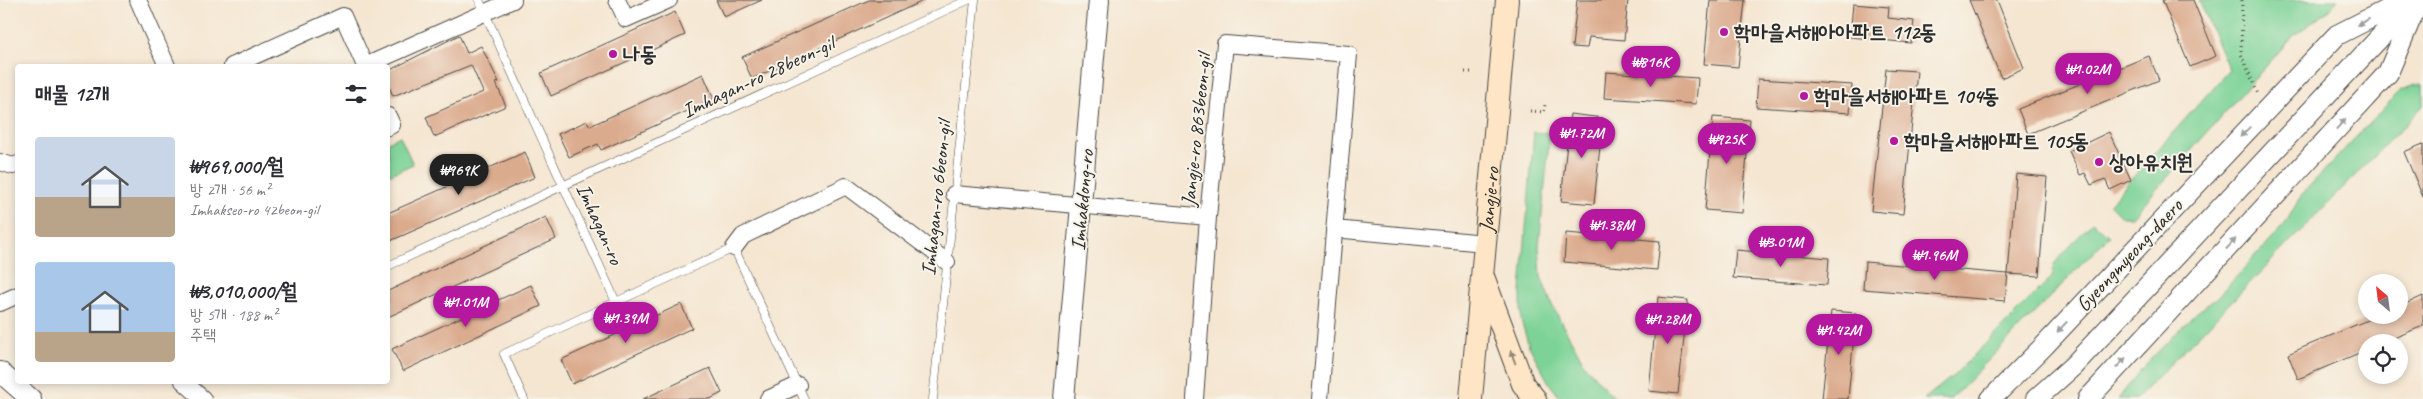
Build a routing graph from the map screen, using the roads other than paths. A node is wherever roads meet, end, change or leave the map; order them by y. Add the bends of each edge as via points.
1 (138, 0) edge
2 (513, 0) edge
3 (617, 0) edge
4 (669, 0) edge
5 (968, 0) edge
6 (975, 0) edge
7 (1100, 0) edge
8 (1507, 0) edge
9 (2406, 0) edge
10 (2415, 0) edge
11 (2419, 0) edge
12 (482, 6) edge
13 (165, 64) edge
14 (236, 64) edge
15 (364, 64) edge
16 (369, 64) edge
17 (564, 186) junction
18 (954, 194) junction
19 (1081, 205) junction
20 (1208, 217) junction
21 (1334, 229) junction
22 (1485, 243) junction
23 (734, 248) junction
24 (947, 262) junction
25 (390, 265) edge
26 (1482, 274) junction
27 (15, 296) edge
28 (616, 302) junction
29 (0, 303) edge
30 (0, 372) edge
31 (186, 384) edge
32 (2005, 390) edge
33 (801, 392) edge
34 (31, 399) edge
35 (204, 399) edge
36 (524, 399) edge
37 (768, 399) edge
38 (933, 399) edge
39 (1064, 399) edge
40 (1195, 399) edge
41 (1320, 399) edge
42 (1471, 399) edge
43 (1535, 399) edge
44 (1991, 399) edge
45 (2036, 399) edge
46 (2088, 399) edge

1 - 13 street
2 - 12 street
3 - 4 street via 626,19
5 - 17 lane, Imhagan-ro 28beon-gil
6 - 18 lane, Imhagan-ro 6beon-gil
7 - 19 street, Imhakdong-ro
8 - 22 main road, Jangje-ro
9 -> 32 street, Gyeongmyeong-daero via 2337,35
10 - 45 street, Gyeongmyeong-daero via 2073,366
46 -> 11 street via 2388,73
12 - 16 street
12 - 17 lane, Imhagan-ro
14 - 15 street via 343,16
17 - 25 lane, Imhagan-ro 28beon-gil
17 - 28 lane, Imhagan-ro
18 - 19 street
18 - 24 lane, Imhagan-ro 6beon-gil
19 - 20 street
19 - 39 street, Imhakdong-ro
20 - 21 street, Jangje-ro 863beon-gil via 1225,44 1349,54
20 - 40 street, Jangje-ro 863beon-gil
21 - 22 street
21 - 41 street, Jangje-ro 863beon-gil
22 - 26 main road, Jangje-ro
23 - 24 street via 742,236 846,186
23 - 28 lane
23 - 33 lane
24 - 38 lane, Imhagan-ro 6beon-gil
26 - 42 main road, Jangje-ro
43 -> 26 main road via 1523,384
27 - 29 street
28 - 36 lane via 504,354
30 - 34 street
31 - 35 street
32 - 44 street, Gyeongmyeong-daero
33 - 37 street

